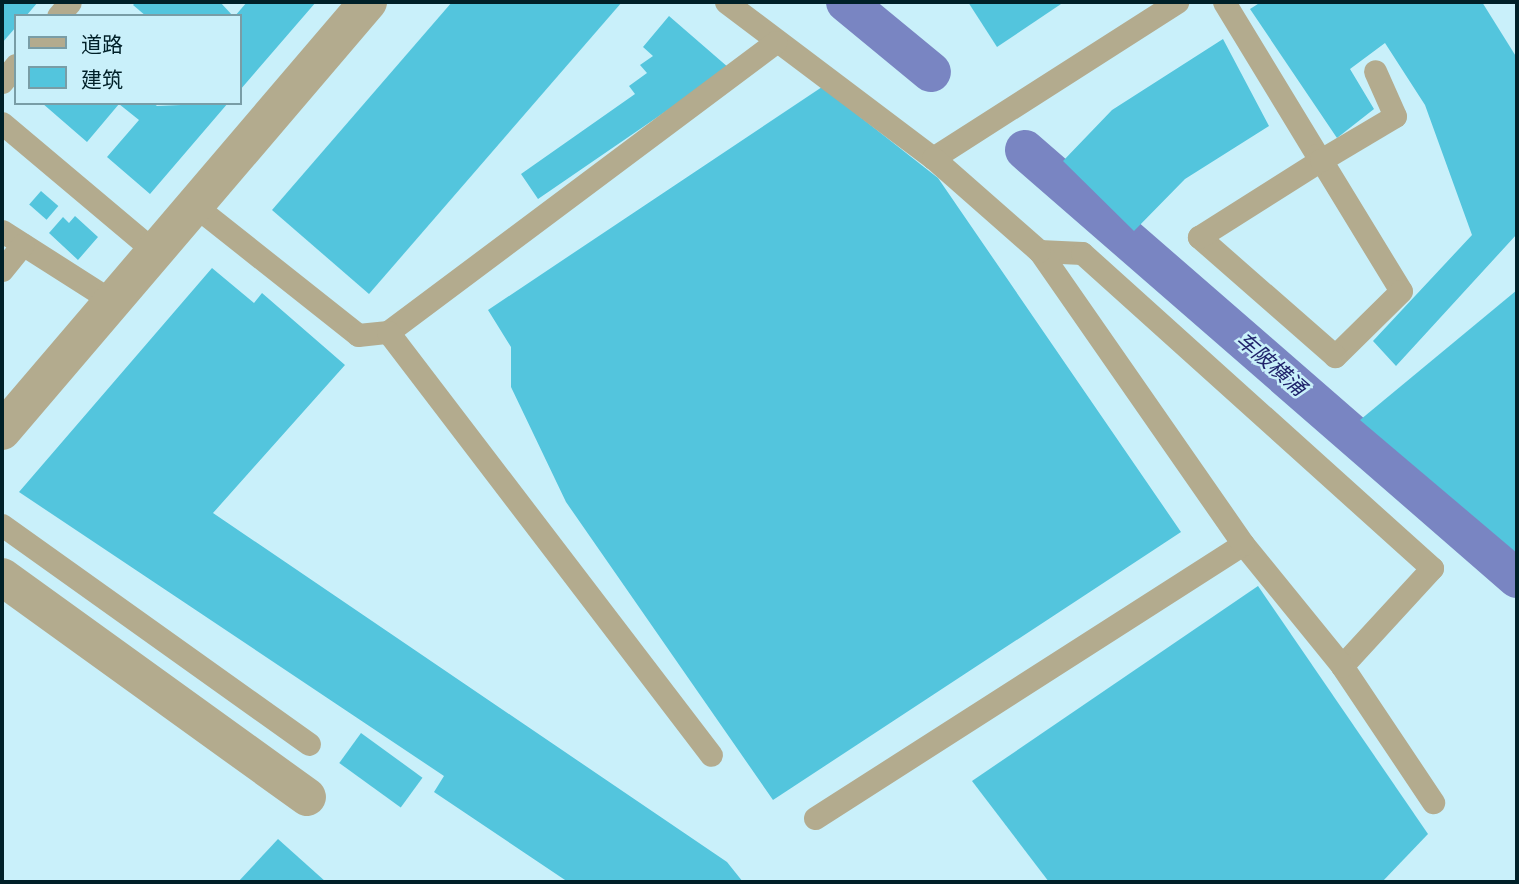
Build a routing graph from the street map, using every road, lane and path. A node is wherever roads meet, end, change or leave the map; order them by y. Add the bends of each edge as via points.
1 (368, 2) edge
2 (726, 2) edge
3 (1177, 2) edge
4 (1224, 2) edge
5 (776, 42) junction
6 (14, 67) edge
7 (1375, 71) dead end
8 (2, 82) edge
9 (2, 123) edge
10 (933, 158) junction
11 (1321, 160) junction
12 (194, 205) junction
13 (2, 230) edge
14 (23, 244) junction
15 (1039, 251) junction
16 (155, 252) junction
17 (2, 270) edge
18 (112, 301) junction
19 (388, 332) junction
20 (2, 431) edge
21 (2, 525) edge
22 (1243, 544) junction
23 (2, 577) edge
24 (1342, 666) junction
25 (309, 744) dead end
26 (711, 755) dead end
27 (307, 797) dead end
28 (1433, 802) dead end
29 (815, 818) dead end

1 - 12 street
2 - 5 lane
3 - 10 lane
4 - 11 lane
5 - 10 lane
5 - 19 lane
6 - 8 lane
7 - 11 lane via 1395,116
9 - 16 lane
10 - 15 lane
11 - 11 lane via 1401,291 1335,356 1199,237
12 - 16 street
12 - 19 lane via 358,335
13 - 14 lane
14 - 17 lane
14 - 18 lane
15 - 22 lane
15 - 24 lane via 1082,253 1432,568
16 - 18 street
18 - 20 street
19 - 26 lane
21 - 25 lane
22 - 24 lane
22 - 29 lane
23 - 27 street
24 - 28 lane

